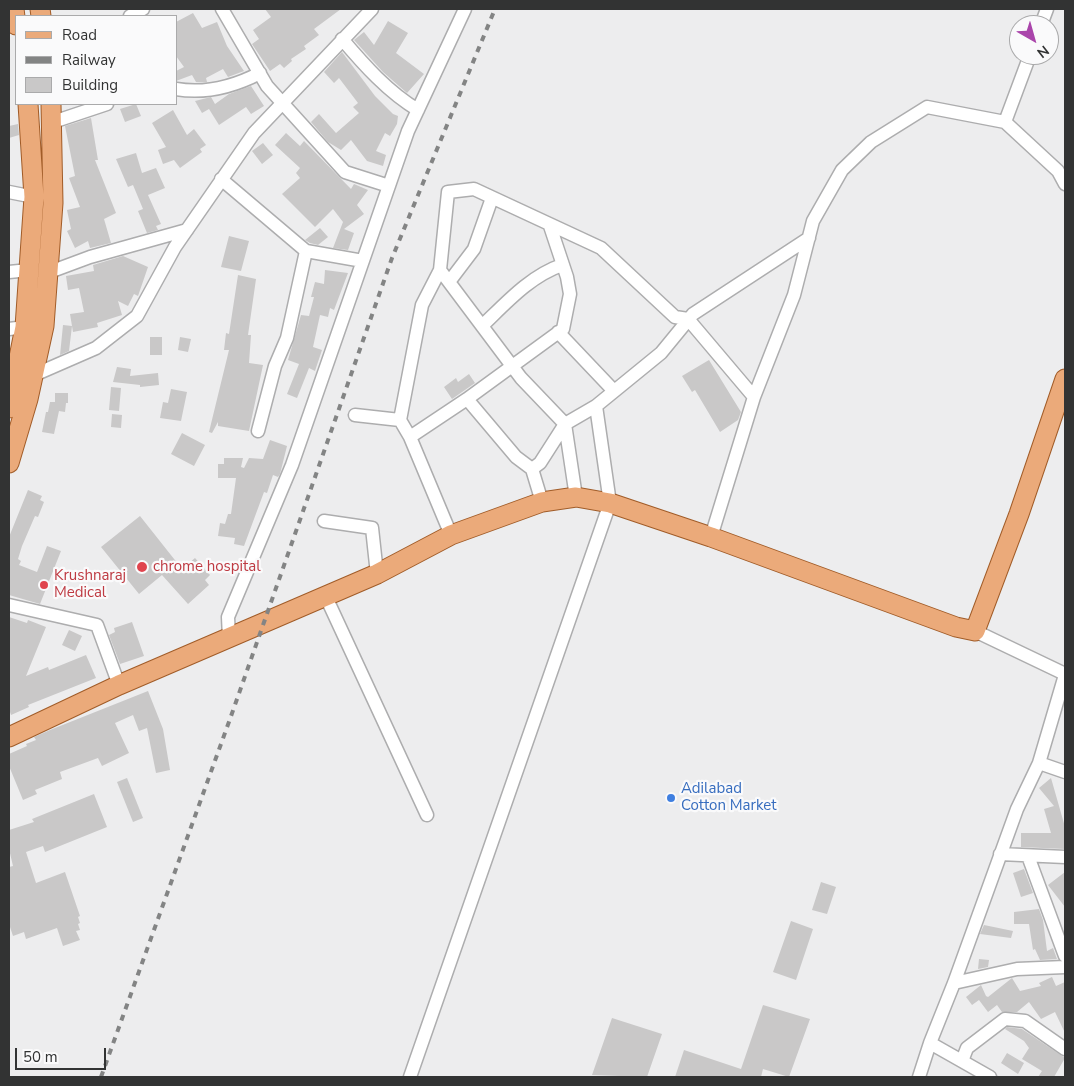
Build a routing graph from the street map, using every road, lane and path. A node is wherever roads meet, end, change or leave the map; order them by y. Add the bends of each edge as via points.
1 (143, 9) edge
2 (222, 9) edge
3 (372, 9) edge
4 (465, 9) edge
5 (132, 15) edge
6 (342, 39) junction
7 (1026, 65) edge
8 (260, 73) junction
9 (178, 89) edge
10 (282, 103) junction
11 (28, 105) edge
12 (101, 105) edge
13 (418, 110) junction
14 (52, 113) edge
15 (1005, 122) junction
16 (221, 179) junction
17 (1065, 184) edge
18 (389, 186) junction
19 (17, 196) edge
20 (492, 198) junction
21 (550, 226) junction
22 (187, 230) junction
23 (809, 238) junction
24 (306, 251) junction
25 (363, 261) junction
26 (562, 265) junction
27 (440, 270) junction
28 (38, 271) junction
29 (9, 272) edge
30 (449, 282) junction
31 (688, 319) junction
32 (482, 326) junction
33 (17, 328) edge
34 (558, 332) junction
35 (512, 367) junction
36 (34, 375) junction
37 (1065, 379) edge
38 (12, 384) edge
39 (614, 391) junction
40 (754, 397) junction
41 (467, 399) junction
42 (596, 406) junction
43 (9, 408) edge
44 (355, 415) dead end
45 (400, 420) junction
46 (565, 424) junction
47 (258, 431) dead end
48 (410, 437) junction
49 (9, 464) edge
50 (532, 469) junction
51 (576, 497) junction
52 (542, 502) junction
53 (610, 502) junction
54 (324, 521) dead end
55 (451, 535) junction
56 (711, 537) junction
57 (377, 574) junction
58 (326, 597) junction
59 (9, 605) edge
60 (975, 631) junction
61 (229, 638) junction
62 (1065, 674) edge
63 (119, 685) junction
64 (9, 737) edge
65 (1039, 763) junction
66 (1065, 772) edge
67 (427, 815) dead end
68 (1000, 854) junction
69 (1028, 856) junction
70 (1065, 857) edge
71 (1063, 941) edge
72 (1065, 956) edge
73 (1065, 967) edge
74 (954, 983) junction
75 (930, 1043) junction
76 (1065, 1049) edge
77 (962, 1060) junction
78 (410, 1077) edge
79 (919, 1077) edge
80 (990, 1077) edge

1 - 5 street
2 - 8 street
3 - 6 street
4 - 13 street
6 - 10 street
6 - 13 street via 366,67
7 - 15 street
8 - 9 street via 242,82 202,91
8 - 10 street
10 - 16 street via 254,133
10 - 18 street via 345,172
11 - 19 main road
12 - 14 street
13 - 18 street
14 - 28 main road via 53,203
15 - 17 street via 1058,170
15 - 23 street via 927,106 871,142 842,170 813,221
16 - 22 street
16 - 24 street
18 - 25 street
19 - 28 main road
20 - 21 street
20 - 27 street via 474,189 448,192
20 - 30 street via 474,249
21 - 26 street
21 - 31 street via 601,248 675,317
22 - 28 street
22 - 36 street via 137,316 96,348
23 - 31 street
23 - 40 street via 794,295
24 - 25 street
24 - 47 street via 287,338 275,366
25 - 61 street via 292,464 228,617
26 - 32 street via 552,268 518,292
26 - 34 street via 570,294 563,329
27 - 30 street
27 - 45 street via 422,305
28 - 29 street
28 - 33 main road
28 - 36 main road via 44,326
30 - 32 street
31 - 39 street via 661,353
31 - 40 street
32 - 35 street
33 - 38 main road
34 - 35 street
34 - 39 street
35 - 41 street
35 - 46 street
36 - 49 main road
37 - 60 main road
38 - 43 main road
39 - 42 street
40 - 56 street
41 - 48 street
41 - 50 street via 516,457
42 - 46 street
42 - 53 street
44 - 45 street
45 - 48 street
46 - 50 street via 540,463
46 - 51 street
48 - 55 street
50 - 52 street
51 - 52 main road
51 - 53 main road
52 - 55 main road
53 - 56 main road
53 - 78 street
54 - 57 street via 372,528
55 - 57 main road
56 - 60 main road via 956,627
57 - 58 main road
58 - 61 main road
58 - 67 street
59 - 63 street via 97,626
60 - 62 street
61 - 63 main road
62 - 65 street
63 - 64 main road
65 - 66 street
65 - 68 street
68 - 69 street
68 - 74 street
69 - 70 street
69 - 71 street
71 - 72 street
73 - 74 street via 1017,969
74 - 75 street
75 - 77 street
75 - 79 street
76 - 77 street via 1025,1022 1005,1018 967,1048
77 - 80 street

